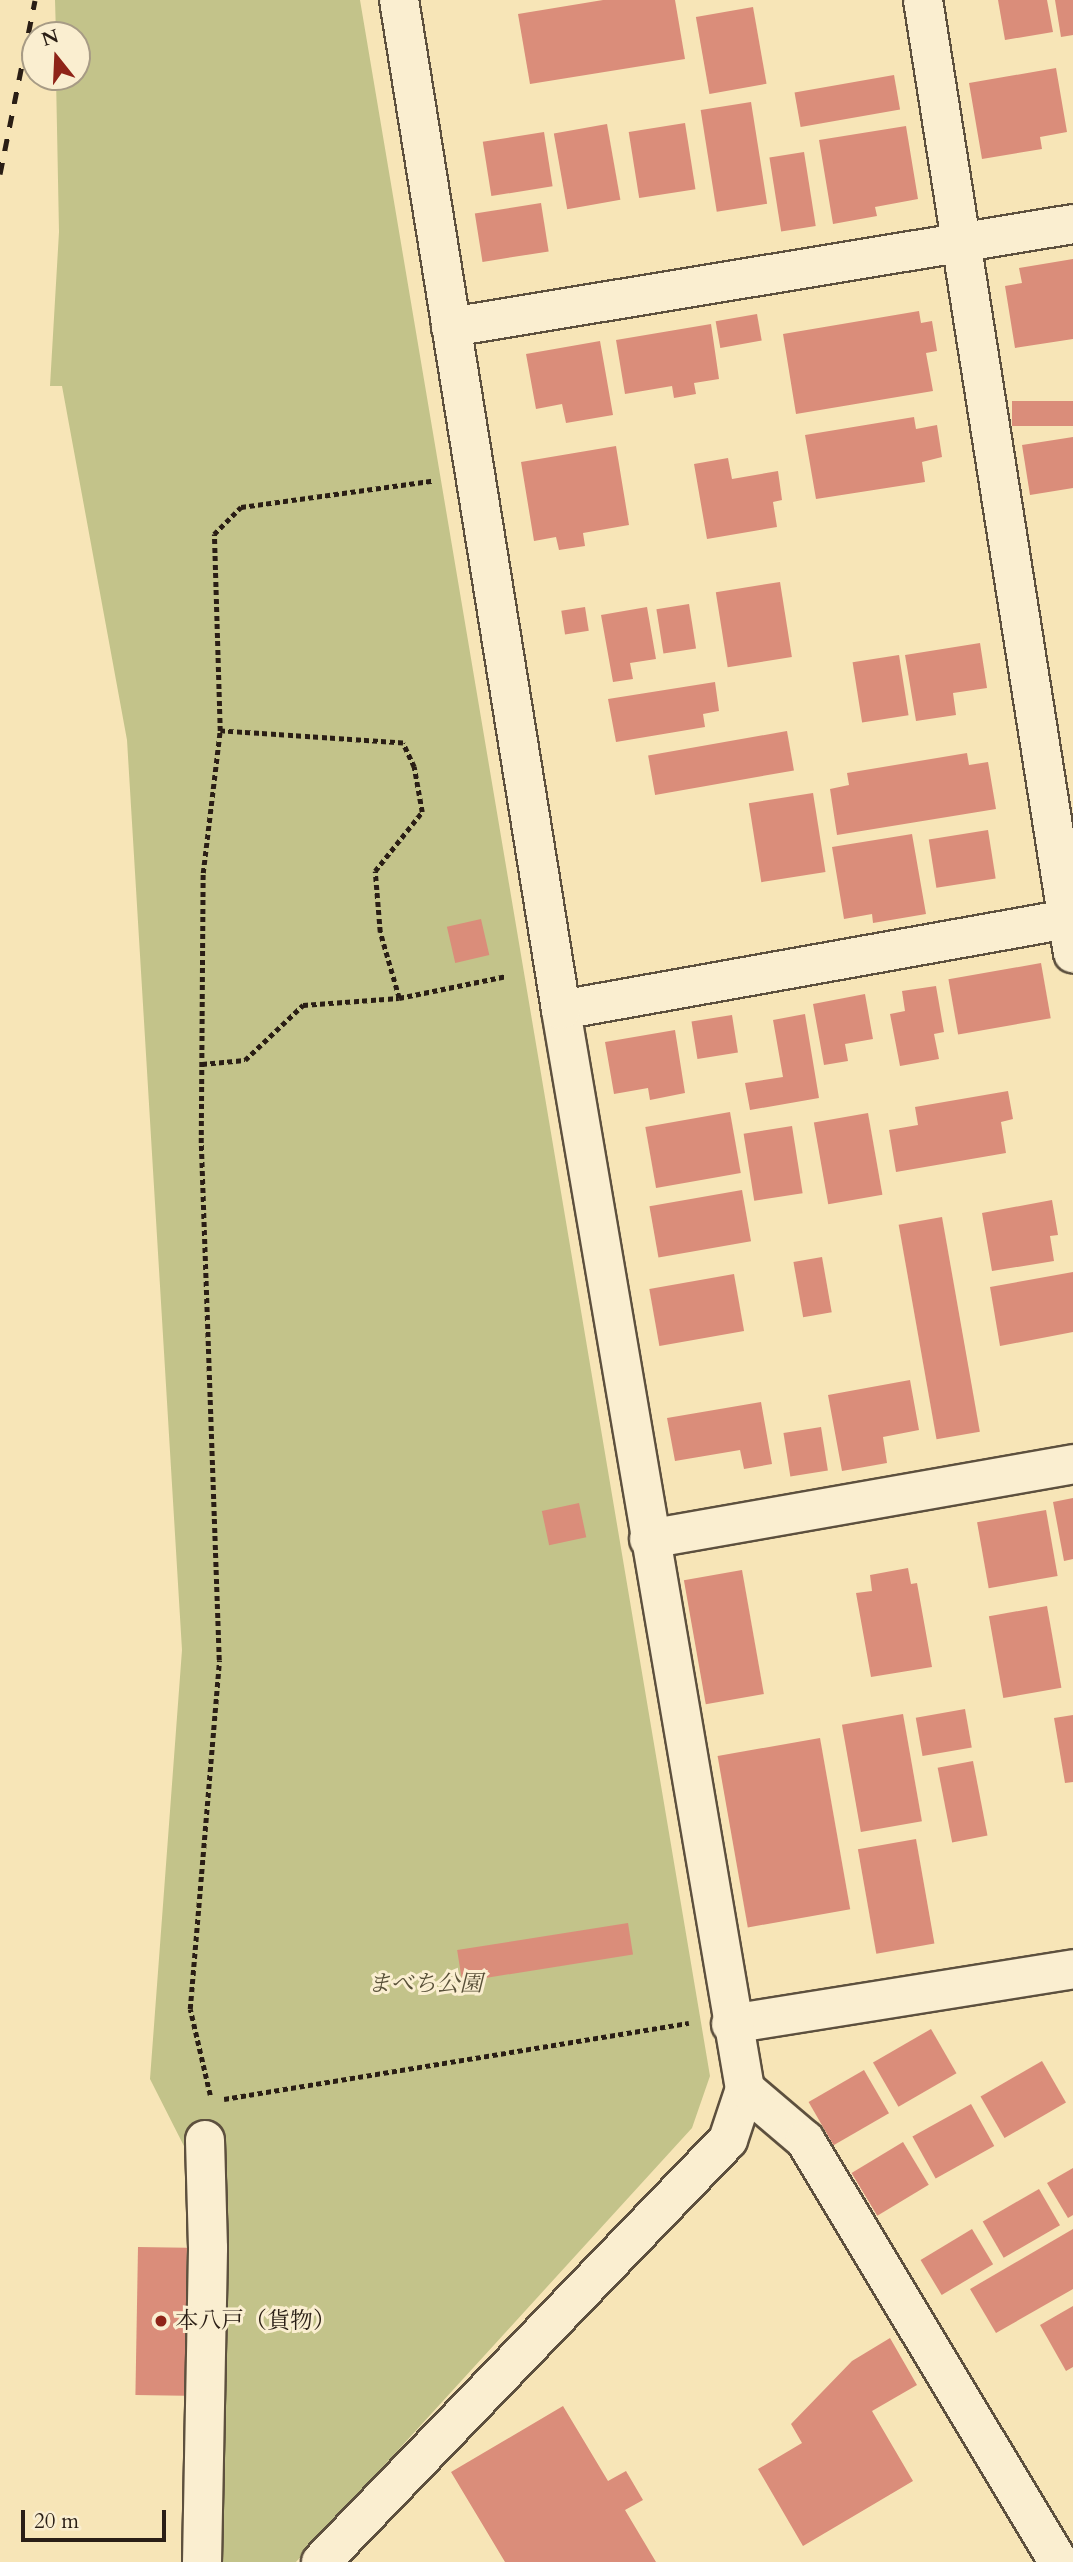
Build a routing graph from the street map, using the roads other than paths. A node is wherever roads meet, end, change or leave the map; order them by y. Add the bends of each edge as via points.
1 (399, 0) edge
2 (923, 0) edge
3 (1073, 224) edge
4 (962, 243) junction
5 (451, 327) junction
6 (1071, 930) edge
7 (561, 1010) junction
8 (1073, 1464) edge
9 (649, 1539) junction
10 (1073, 1969) edge
11 (732, 2024) junction
12 (745, 2089) junction
13 (205, 2140) dead end
14 (202, 2562) edge
15 (321, 2562) edge
16 (1059, 2562) edge

1 - 5 street
2 - 4 street
3 - 4 street
4 - 5 street
4 - 6 street
5 - 7 street
6 - 7 street
7 - 9 street
8 - 9 street
9 - 11 street
10 - 11 street
11 - 12 street
12 - 15 street via 728,2140
12 - 16 street via 805,2140
13 - 14 street via 208,2248

